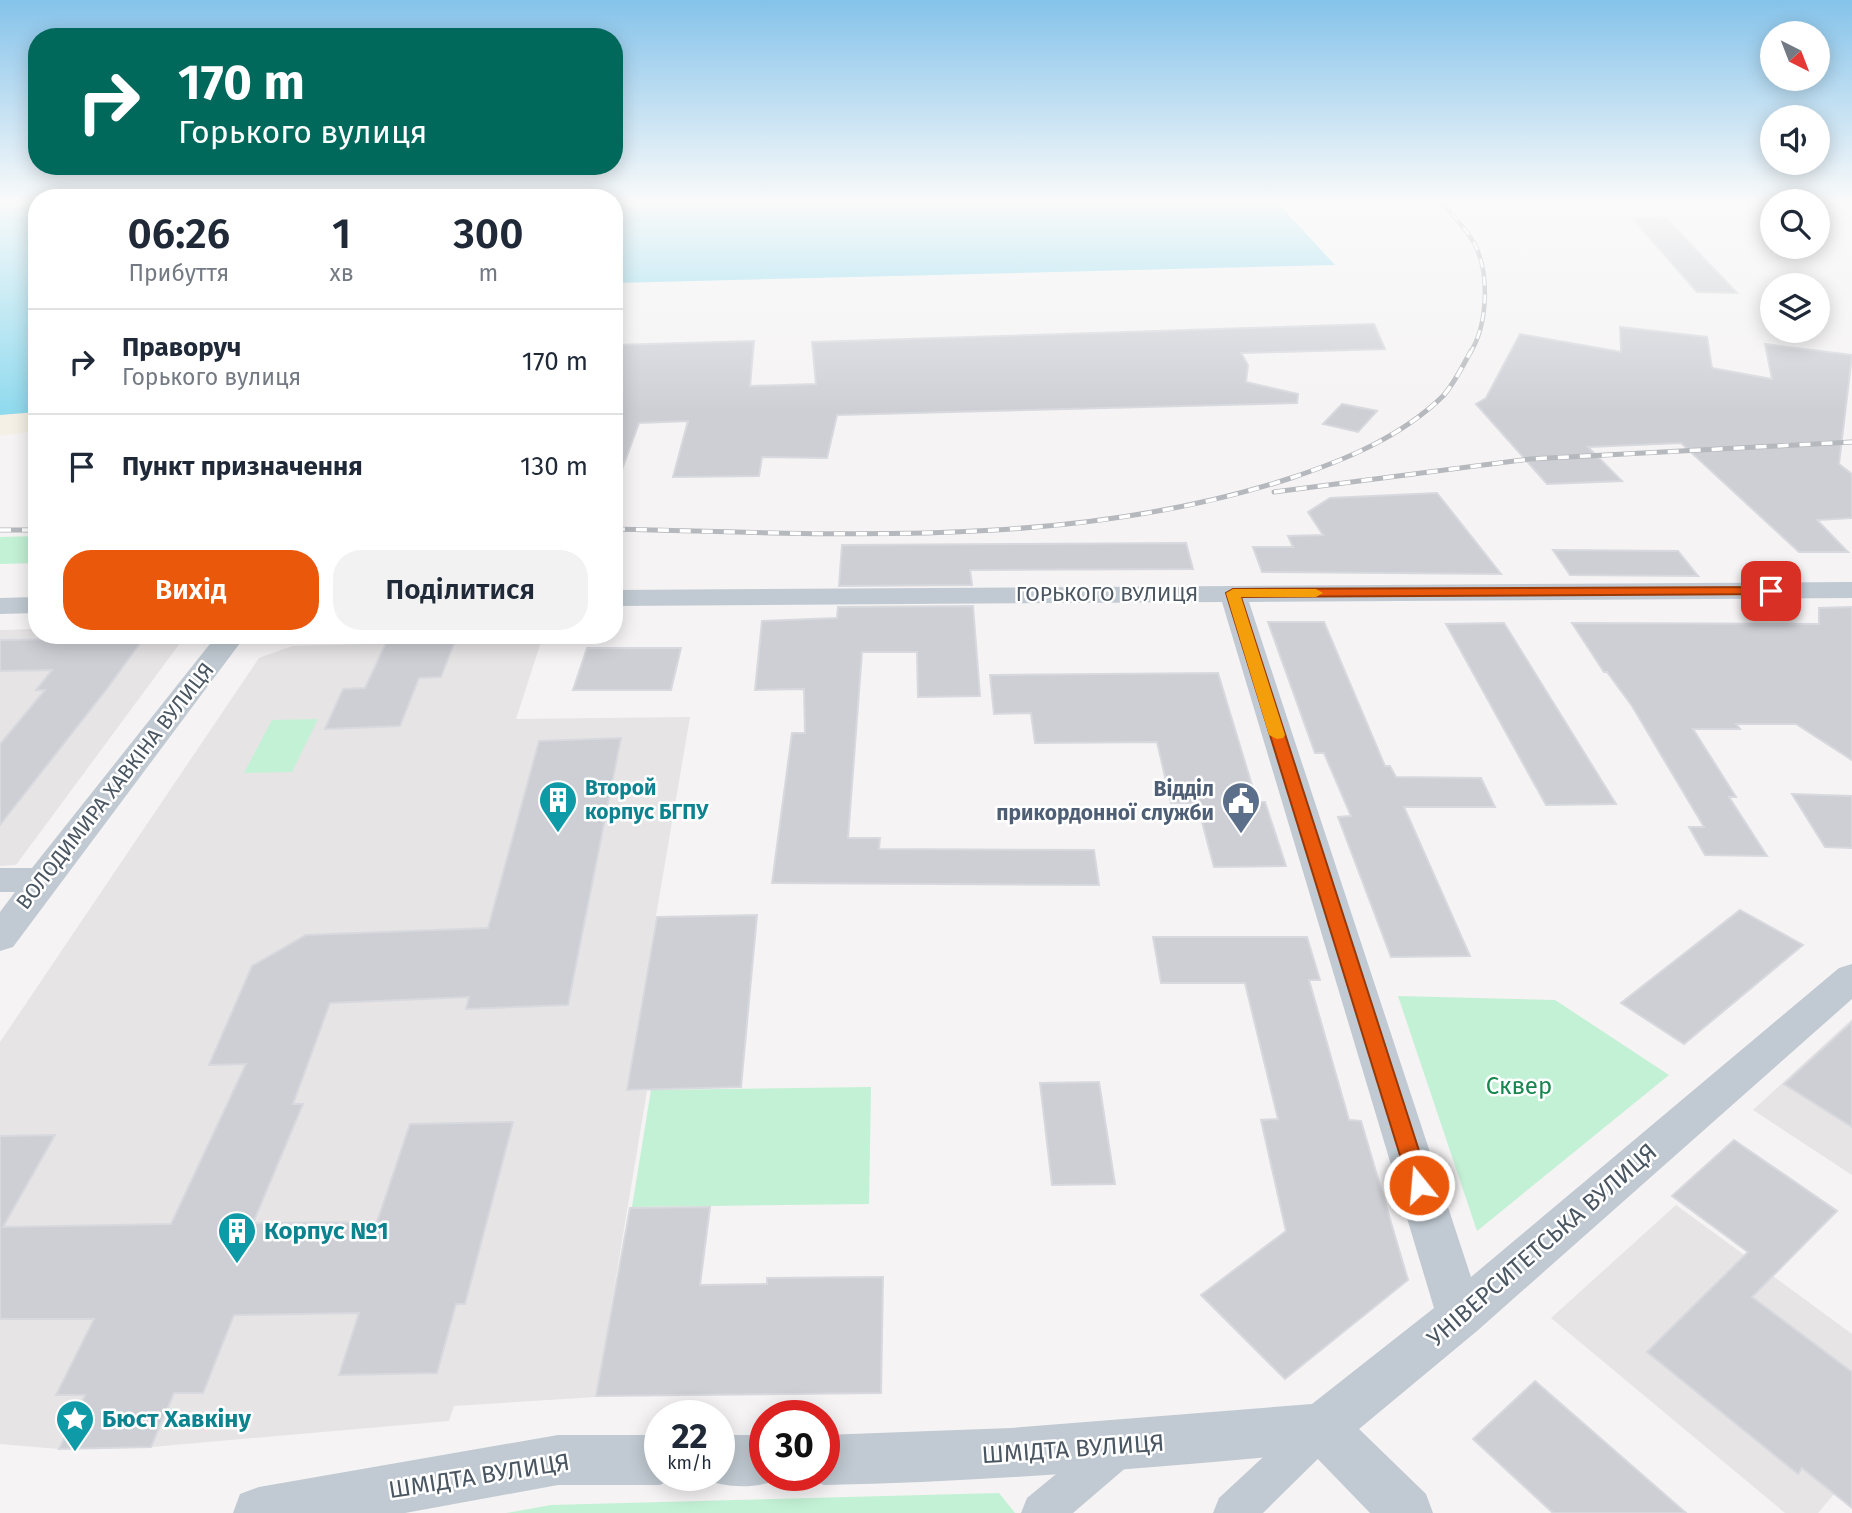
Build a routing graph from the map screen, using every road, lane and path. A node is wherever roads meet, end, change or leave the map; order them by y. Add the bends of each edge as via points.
1 (1852, 590) edge
2 (1233, 593) junction
3 (623, 598) edge
4 (28, 605) edge
5 (0, 606) edge
6 (225, 644) edge
7 (0, 880) edge
8 (41, 880) junction
9 (0, 938) edge
10 (1852, 978) edge
11 (1460, 1317) junction
12 (1322, 1429) junction
13 (1121, 1446) junction
14 (644, 1460) edge
15 (840, 1460) edge
16 (259, 1513) edge
17 (1042, 1513) edge
18 (1234, 1513) edge
19 (1407, 1513) edge

1 - 2 street, ГОРЬКОГО ВУЛИЦЯ
2 - 3 street, ГОРЬКОГО ВУЛИЦЯ
2 - 11 street
4 - 5 street
6 - 8 street, ВОЛОДИМИРА ХАВКІНА ВУЛИЦЯ
7 - 8 street
8 - 9 street, ВОЛОДИМИРА ХАВКІНА ВУЛИЦЯ
10 - 11 street, УНІВЕРСИТЕТСЬКА ВУЛИЦЯ
11 - 12 street, УНІВЕРСИТЕТСЬКА ВУЛИЦЯ
12 - 13 street, ШМІДТА ВУЛИЦЯ
12 - 18 street, УНІВЕРСИТЕТСЬКА ВУЛИЦЯ
12 - 19 street
13 - 15 street, ШМІДТА ВУЛИЦЯ
13 - 17 street
14 - 16 street, ШМІДТА ВУЛИЦЯ via 558,1460

